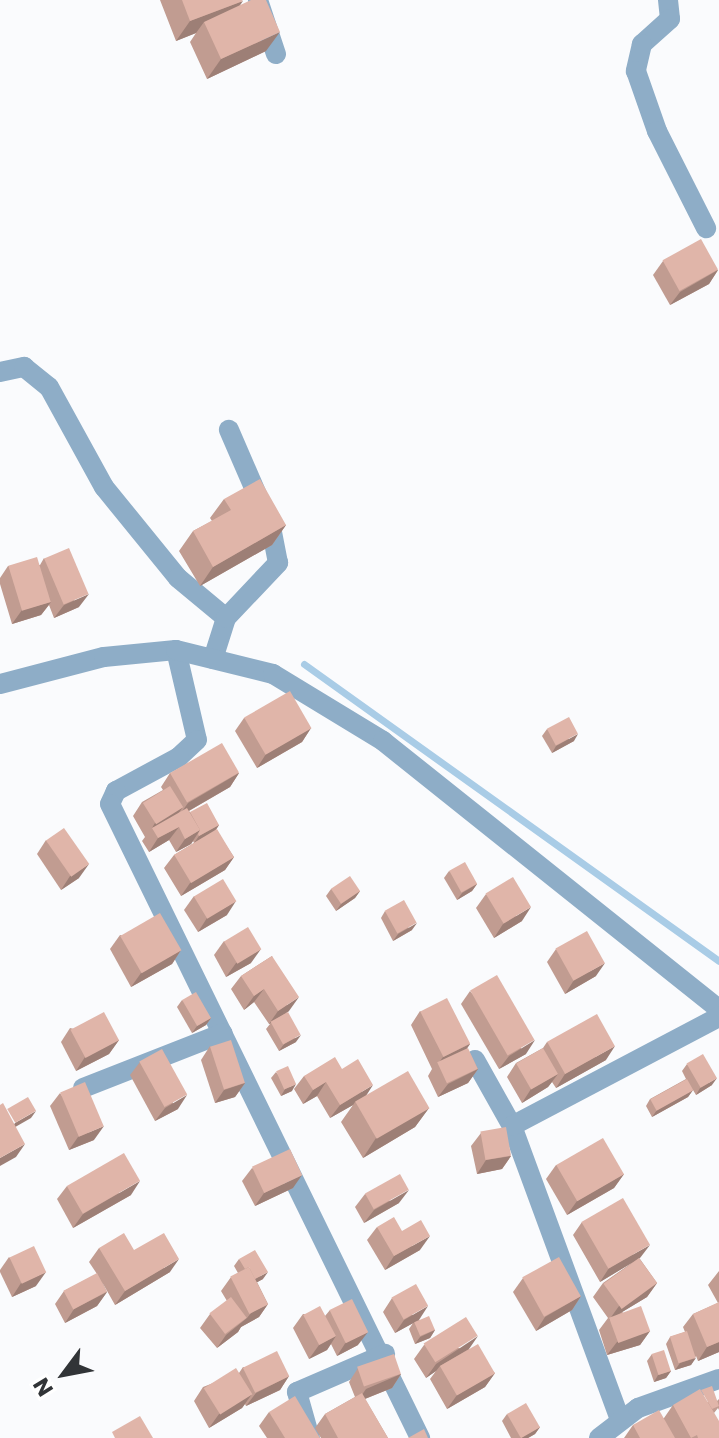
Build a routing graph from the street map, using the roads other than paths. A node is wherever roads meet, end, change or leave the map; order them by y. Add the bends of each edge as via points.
1 (258, 0) edge
2 (668, 0) edge
3 (276, 54) edge
4 (706, 228) dead end
5 (0, 372) edge
6 (229, 430) dead end
7 (226, 618) junction
8 (176, 650) junction
9 (213, 659) junction
10 (0, 684) edge
11 (719, 1009) edge
12 (719, 1017) edge
13 (223, 1033) junction
14 (475, 1060) edge
15 (83, 1088) edge
16 (512, 1126) junction
17 (385, 1354) junction
18 (719, 1379) edge
19 (619, 1417) junction
20 (310, 1438) edge
21 (420, 1438) edge
22 (599, 1438) edge

1 - 3 street
2 - 4 street via 670,19 642,44 636,71 657,131
5 - 7 street via 24,367 49,387 104,487 178,578
6 - 7 street via 271,527 278,563
7 - 9 street
8 - 9 street
8 - 10 street via 104,657
8 - 13 street via 197,740 179,757 116,791 110,804
9 - 11 street via 273,674 383,741
12 - 16 street
13 - 15 street
13 - 17 street
14 - 16 street
16 - 19 street
17 - 20 street via 297,1392
17 - 21 street
18 - 19 street
19 - 22 street

